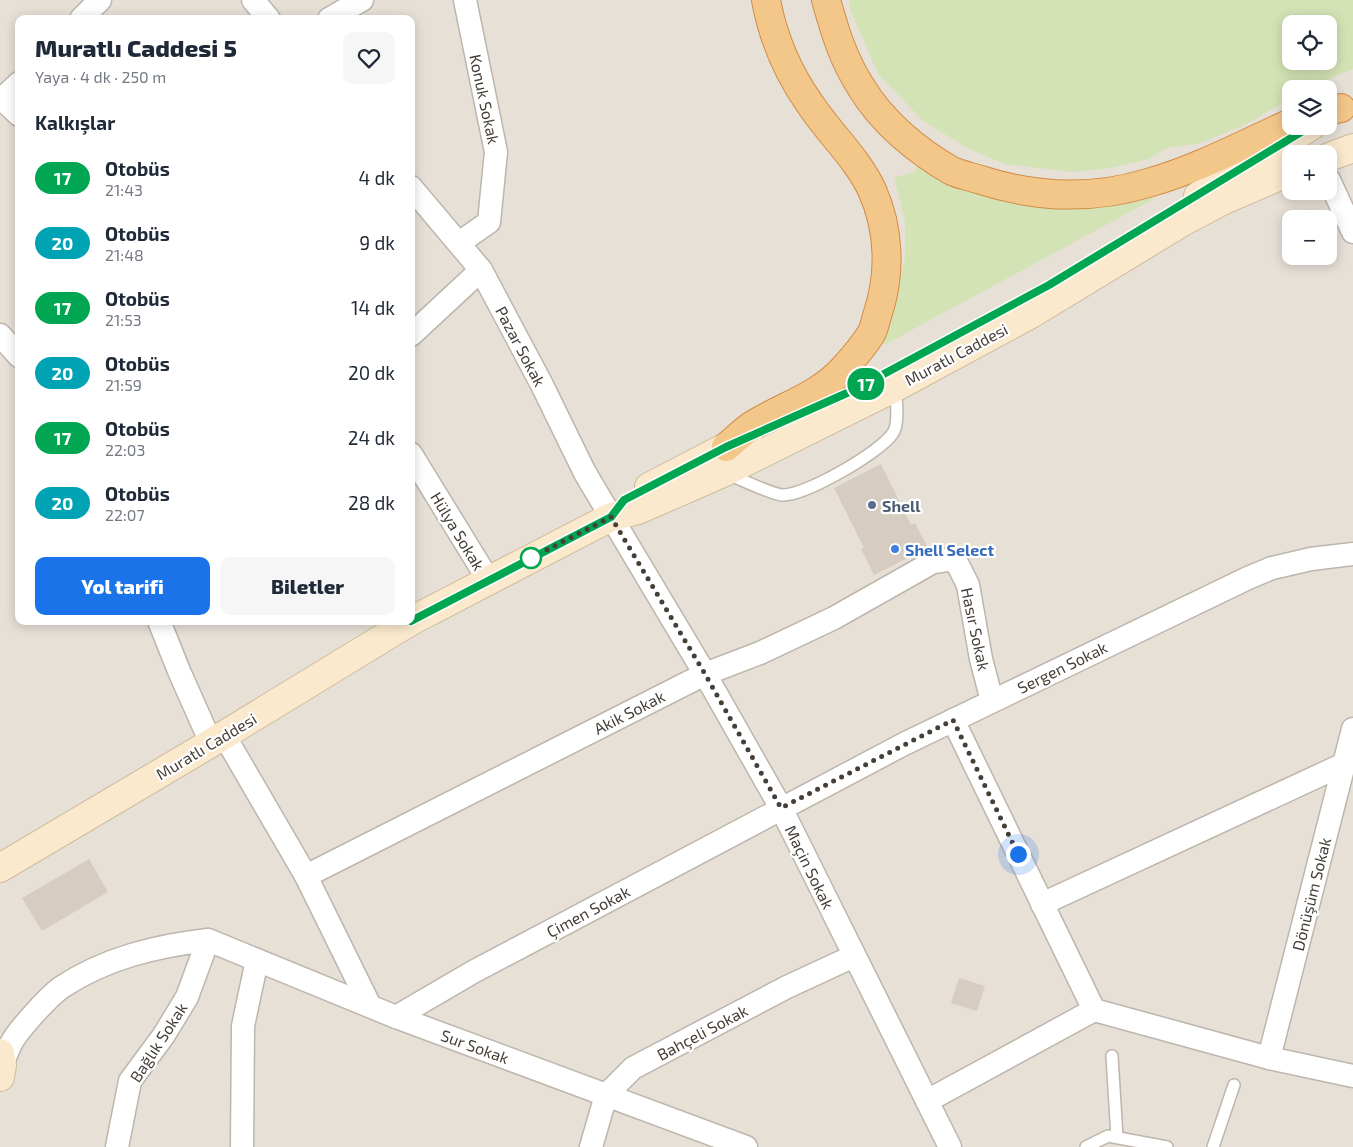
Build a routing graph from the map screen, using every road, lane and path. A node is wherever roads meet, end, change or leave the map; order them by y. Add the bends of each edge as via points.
1 (100, 0) edge
2 (253, 0) edge
3 (362, 0) edge
4 (465, 0) edge
5 (766, 0) edge
6 (826, 0) edge
7 (86, 15) edge
8 (266, 15) edge
9 (336, 15) edge
10 (15, 87) edge
11 (1, 99) edge
12 (15, 111) edge
13 (1282, 127) edge
14 (1296, 135) edge
15 (1353, 148) edge
16 (1337, 153) edge
17 (1282, 175) edge
18 (415, 192) edge
19 (1337, 197) edge
20 (1353, 232) edge
21 (459, 243) junction
22 (480, 270) junction
23 (415, 331) edge
24 (0, 335) edge
25 (15, 352) edge
26 (894, 388) junction
27 (725, 459) junction
28 (415, 461) edge
29 (611, 517) junction
30 (1353, 554) edge
31 (955, 559) joint
32 (489, 581) junction
33 (415, 619) edge
34 (162, 625) edge
35 (404, 625) edge
36 (705, 674) junction
37 (992, 701) junction
38 (953, 720) junction
39 (1352, 738) edge
40 (218, 739) junction
41 (1344, 764) junction
42 (781, 808) junction
43 (0, 868) edge
44 (306, 876) junction
45 (1042, 904) junction
46 (208, 940) junction
47 (854, 956) junction
48 (257, 960) junction
49 (370, 1006) junction
50 (1094, 1010) junction
51 (396, 1017) junction
52 (1112, 1056) dead end
53 (1269, 1058) junction
54 (1, 1065) edge
55 (1353, 1076) edge
56 (1234, 1085) dead end
57 (606, 1095) junction
58 (927, 1101) junction
59 (1122, 1141) edge
60 (117, 1147) edge
61 (242, 1147) edge
62 (592, 1147) edge
63 (746, 1147) edge
64 (950, 1147) edge
65 (1086, 1147) edge
66 (1167, 1147) edge
67 (1213, 1147) edge

1 - 7 street
2 - 8 street
3 - 9 street
4 - 21 street, Konuk Sokak via 496,152 490,222
5 - 27 highway via 770,21 793,77 872,190 883,224 887,267 872,333 845,367 801,401 755,424
6 - 13 highway via 842,53 862,88 886,119 914,145 954,172 999,186 1044,194 1091,195 1148,184
10 - 11 street
11 - 12 street
14 - 27 main road, Muratlı Caddesi via 1049,285
15 - 16 main road
17 - 26 main road, Muratlı Caddesi via 1184,220 1031,314
18 - 21 street, Pazar Sokak
19 - 20 street
21 - 22 street, Pazar Sokak
22 - 23 street
22 - 29 street, Pazar Sokak
24 - 25 street
26 - 27 main road, Muratlı Caddesi
26 - 27 lane via 898,398 895,431 882,445 809,488 782,495
27 - 29 main road, Muratlı Caddesi via 624,500
28 - 32 street, Hülya Sokak
29 - 32 main road, Muratlı Caddesi
29 - 36 street, Maçin Sokak
30 - 37 street, Sergen Sokak via 1272,568
31 - 36 street, Akik Sokak via 933,562 834,618 760,653
31 - 37 street, Hasır Sokak via 968,585
32 - 33 main road, Muratlı Caddesi
34 - 40 street via 179,671
35 - 40 main road, Muratlı Caddesi
36 - 42 street, Maçin Sokak
36 - 44 street, Akik Sokak
37 - 38 street, Sergen Sokak
38 - 42 street, Sergen Sokak
38 - 45 street
39 - 41 street, Dönüşüm Sokak
40 - 43 main road, Muratlı Caddesi
40 - 44 street
41 - 45 street
41 - 53 street, Dönüşüm Sokak
42 - 47 street, Maçin Sokak
42 - 51 street, Çimen Sokak via 473,972
44 - 49 street
45 - 50 street
46 - 48 street, Sur Sokak
46 - 54 street via 136,952 102,965 61,987 14,1038
46 - 60 street, Bağlık Sokak via 187,997 164,1035 130,1080
47 - 57 street, Bahçeli Sokak via 787,987 633,1068
47 - 58 street, Maçin Sokak
48 - 49 street, Sur Sokak
48 - 61 street via 243,1026
49 - 51 street, Sur Sokak
50 - 53 street
50 - 58 street
51 - 57 street, Sur Sokak
52 - 59 lane
53 - 55 street
56 - 67 lane
57 - 62 street, Bahçeli Sokak
57 - 63 street, Sur Sokak
58 - 64 street, Maçin Sokak
59 - 65 lane via 1108,1136
59 - 66 lane

